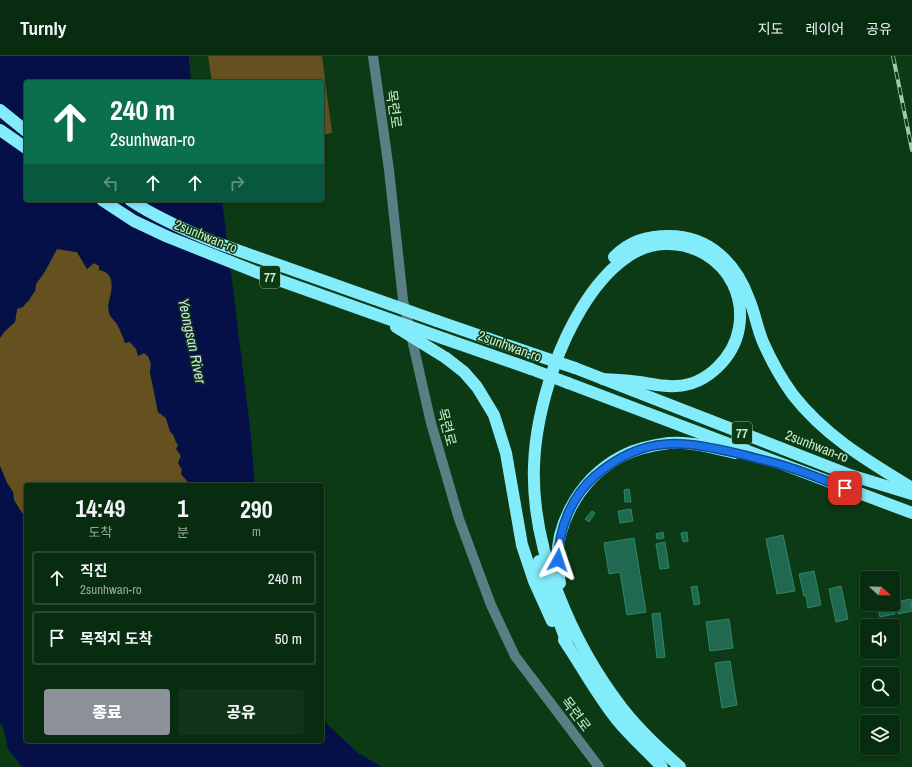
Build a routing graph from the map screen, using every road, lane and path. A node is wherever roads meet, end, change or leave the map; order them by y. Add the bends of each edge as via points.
1 (373, 56) edge
2 (0, 110) edge
3 (24, 129) edge
4 (0, 130) edge
5 (24, 147) edge
6 (105, 202) edge
7 (133, 202) edge
8 (380, 316) junction
9 (603, 379) junction
10 (788, 466) junction
11 (912, 488) edge
12 (912, 494) edge
13 (912, 513) edge
14 (569, 621) junction
15 (568, 646) junction
16 (599, 767) edge
17 (662, 767) edge
18 (680, 767) edge

1 - 16 street, 목련로 via 403,300 431,423 459,519 491,605 515,656
2 - 3 highway
4 - 5 highway
6 - 8 highway, 2sunhwan-ro / 77, bridge via 134,221 168,237 256,272
7 - 9 highway, 2sunhwan-ro / 77, bridge via 217,243
8 - 10 highway, 2sunhwan-ro / 77, bridge via 568,382
8 - 15 highway, bridge via 464,372 477,387 494,415 506,453 522,545 549,616
9 - 12 highway, 2sunhwan-ro / 77 via 850,476
9 - 14 highway via 678,386 696,381 721,364 732,351 740,318 734,285 724,269 704,252 682,245 657,245 639,249 609,272 577,315 561,346 544,397 534,465 535,492 546,559
10 - 13 highway, 2sunhwan-ro / 77
10 - 14 highway via 704,446 671,443 633,451 603,468 588,481 568,512 558,547 558,572
11 - 15 highway via 852,451 807,412 792,393 763,342 742,281 722,256 706,244 688,238 661,236 638,240 603,267 574,306 553,349 531,425 527,464 534,538 545,583
14 - 18 highway via 595,670 623,709
15 - 17 highway via 586,677 616,718 632,738

